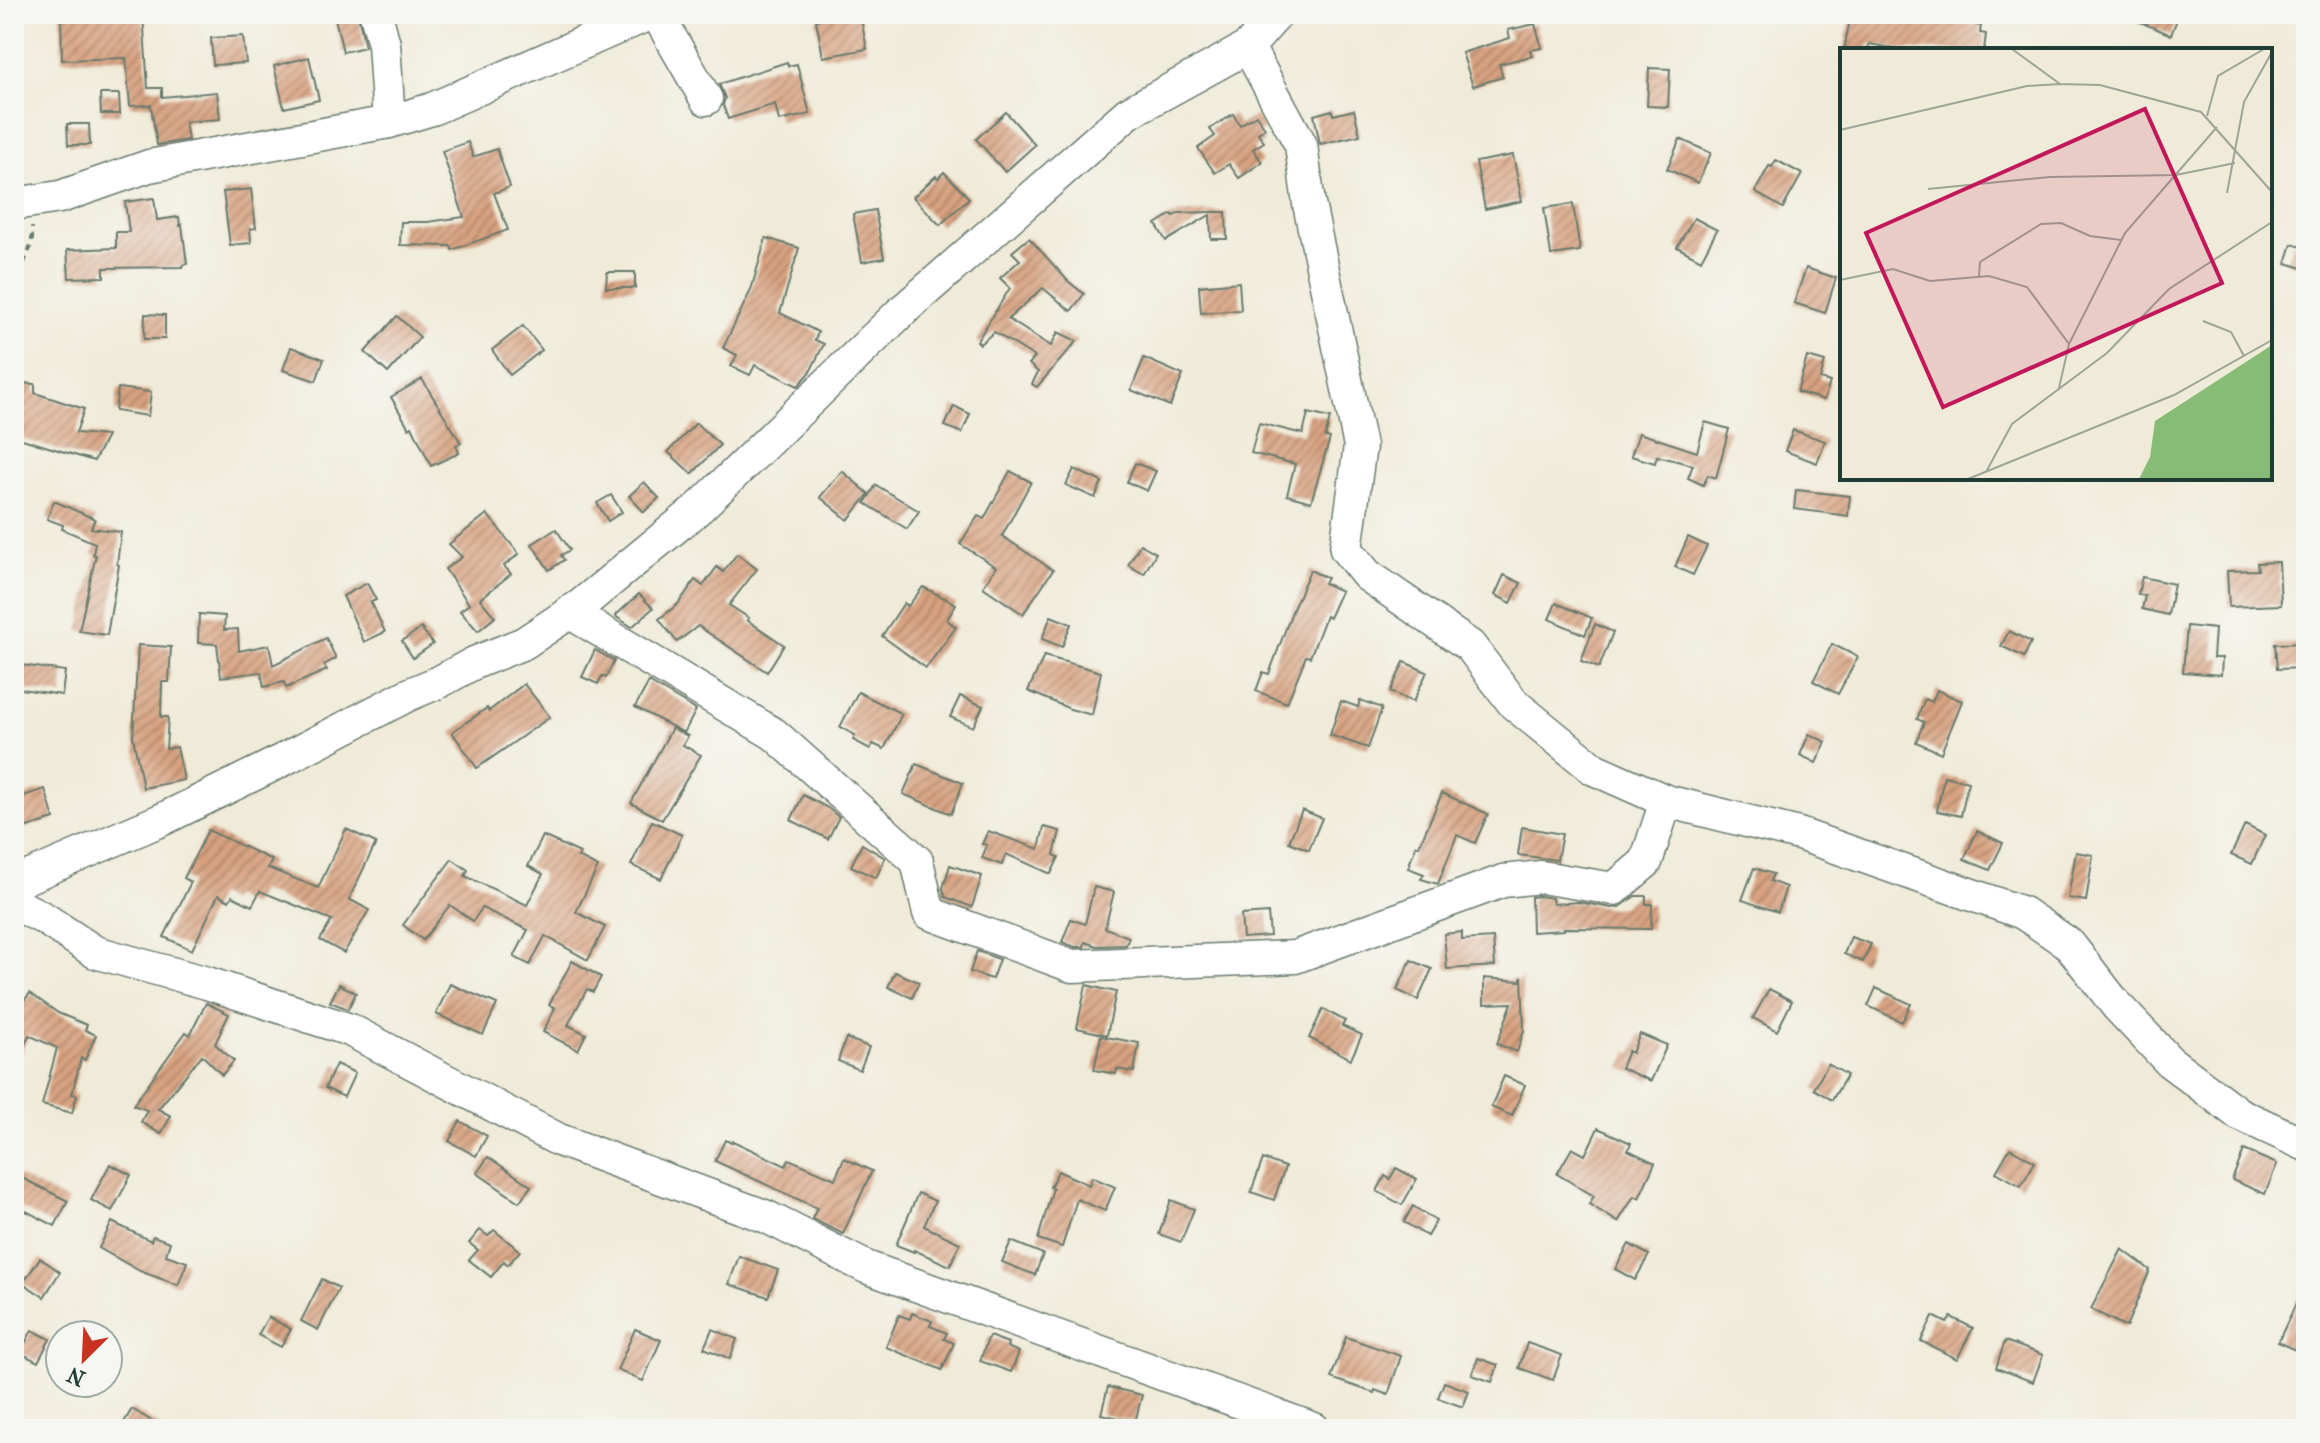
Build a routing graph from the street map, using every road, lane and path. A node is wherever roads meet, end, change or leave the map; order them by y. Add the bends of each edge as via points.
1 (376, 14) edge
2 (649, 14) edge
3 (657, 14) edge
4 (1277, 14) edge
5 (1248, 47) junction
6 (706, 99) dead end
7 (389, 122) junction
8 (23, 203) edge
9 (14, 285) edge
10 (569, 612) junction
11 (1666, 801) junction
12 (14, 883) edge
13 (14, 903) edge
14 (2306, 1145) edge
15 (1314, 1429) edge

1 - 7 street via 384,44
2 - 7 street via 466,95
3 - 6 street
4 - 5 street
5 - 10 street via 1128,113 900,313 699,508
5 - 11 street via 1301,145 1360,446 1346,549 1367,575 1470,646 1514,704 1594,769
7 - 8 street via 149,166 60,197
8 - 9 path via 32,244
10 - 11 street via 774,734 917,861 929,913 1072,966 1295,957 1503,881 1541,877 1614,889 1646,862
10 - 12 street via 524,643 408,695 161,820
11 - 14 street via 1799,834 2023,913 2069,944 2169,1061 2239,1114
13 - 15 street via 95,952 350,1030 559,1140 767,1217 866,1267

